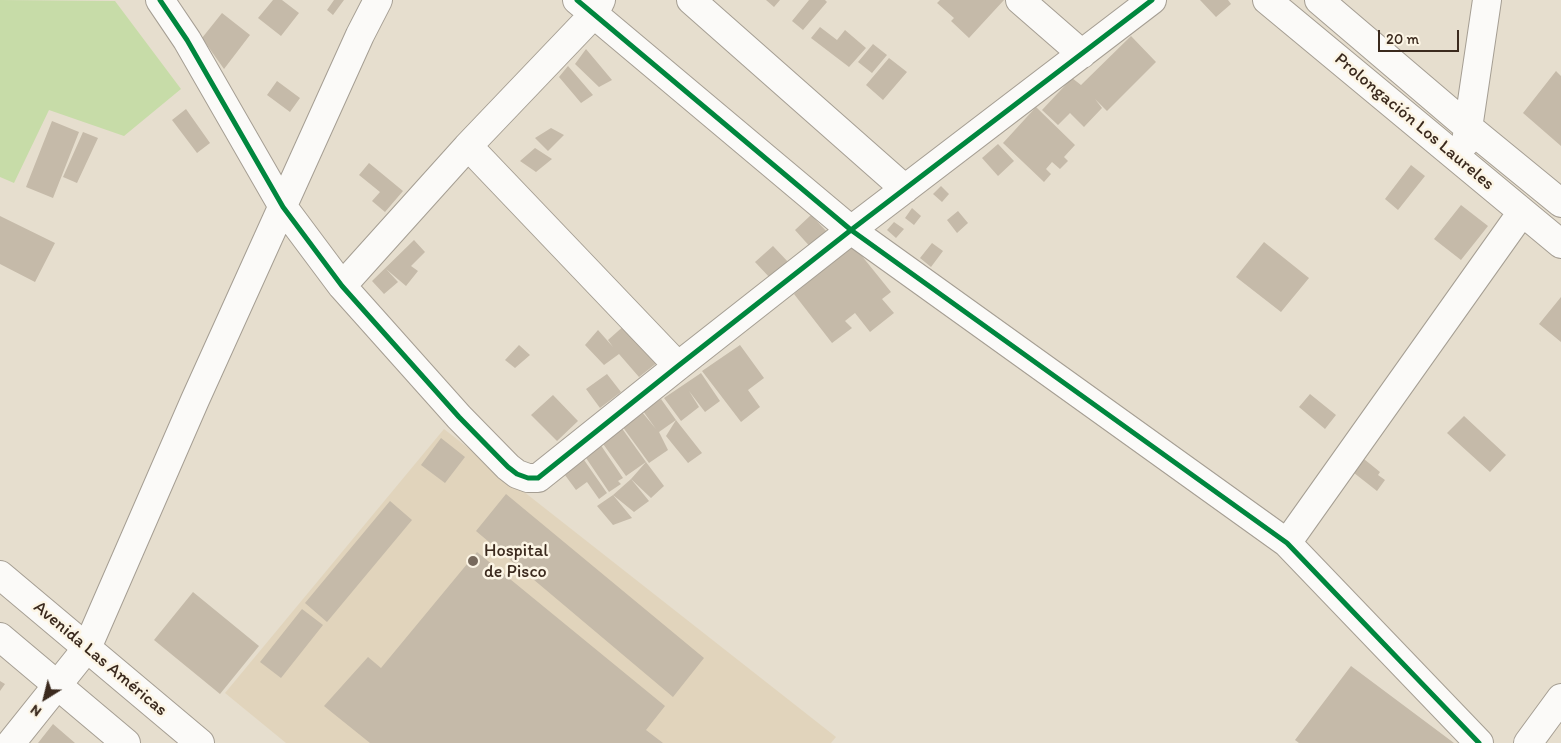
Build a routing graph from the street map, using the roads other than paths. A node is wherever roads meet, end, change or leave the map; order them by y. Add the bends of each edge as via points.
1 (160, 0) edge
2 (378, 0) edge
3 (691, 0) edge
4 (1020, 0) edge
5 (1152, 0) edge
6 (1267, 0) edge
7 (1319, 0) edge
8 (1487, 0) edge
9 (591, 4) edge
10 (1082, 54) junction
11 (1468, 127) junction
12 (468, 146) junction
13 (1464, 164) junction
14 (905, 189) junction
15 (1561, 203) edge
16 (283, 207) junction
17 (1522, 212) junction
18 (851, 230) junction
19 (1561, 244) edge
20 (342, 286) junction
21 (678, 366) junction
22 (1287, 543) junction
23 (0, 575) edge
24 (0, 637) edge
25 (87, 648) junction
26 (57, 685) junction
27 (1561, 698) edge
28 (11, 743) edge
29 (126, 743) edge
30 (200, 743) edge
31 (1478, 743) edge
32 (1528, 743) edge

1 - 16 street via 187,40
2 - 16 street
3 - 14 street
4 - 10 street
5 - 10 street
6 - 13 street, Prolongación Los Laureles
7 - 11 street, Prolongación Los Laureles
8 - 11 street
9 - 12 street
9 - 18 street
10 - 14 street
11 - 13 street
11 - 15 street, Prolongación Los Laureles
12 - 20 street
12 - 21 street
13 - 17 street, Prolongación Los Laureles
14 - 18 street
16 - 20 street
16 - 25 street
17 - 19 street, Prolongación Los Laureles
17 - 22 street
18 - 21 street
18 - 22 street
20 - 21 street via 508,467 528,478 538,478
22 - 31 street
23 - 25 street, Avenida Las Américas
24 - 26 street
25 - 26 street
25 - 30 street, Avenida Las Américas
26 - 28 street
26 - 29 street
27 - 32 street

